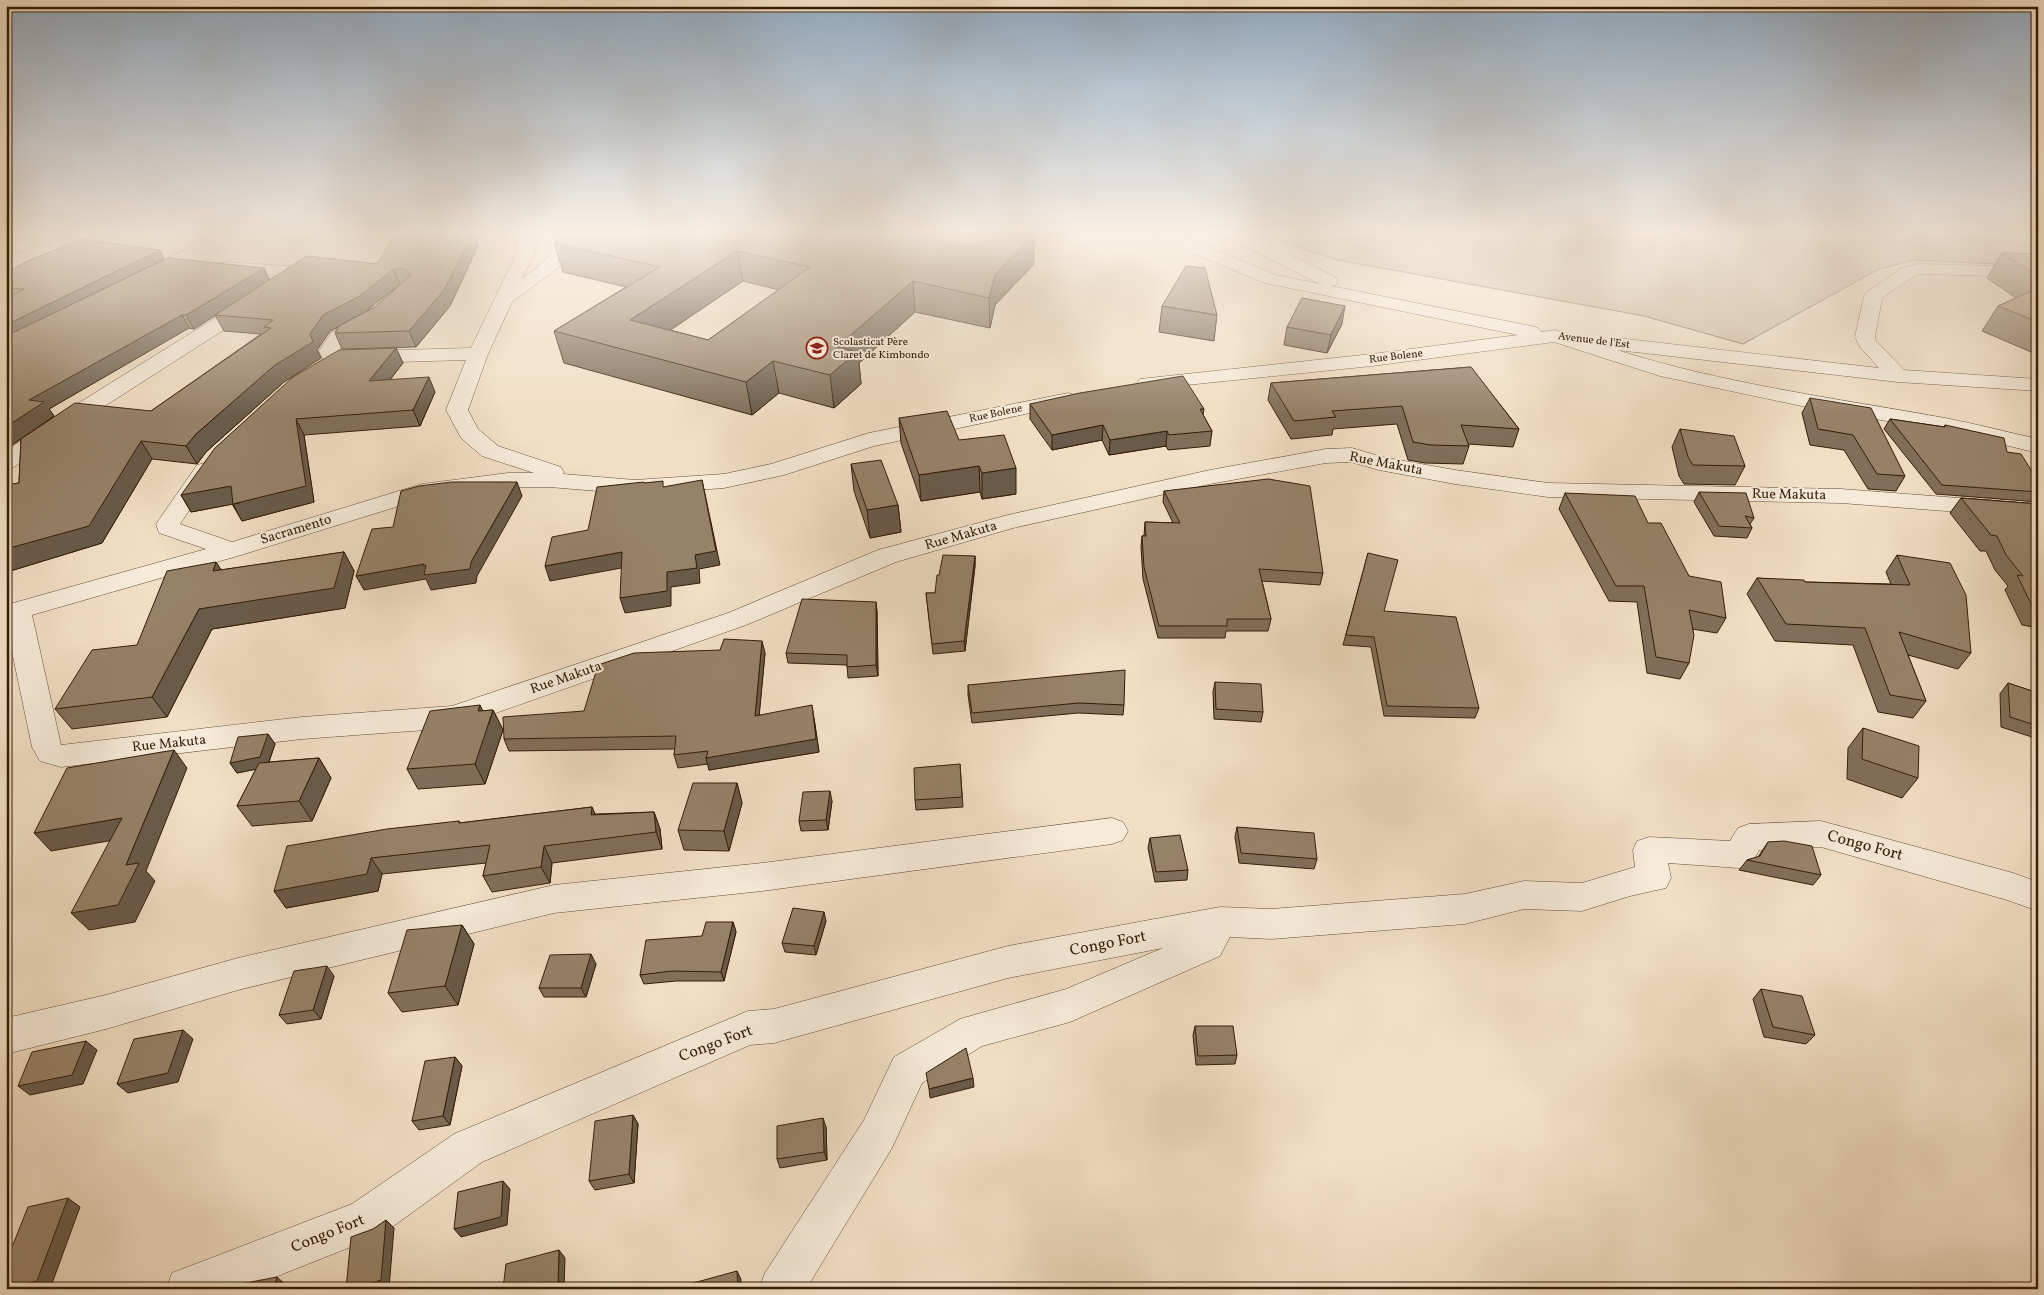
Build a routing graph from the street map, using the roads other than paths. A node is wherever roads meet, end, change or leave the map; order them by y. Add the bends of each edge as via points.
1 (265, 294) edge
2 (505, 294) edge
3 (509, 294) edge
4 (1345, 294) edge
5 (1358, 294) edge
6 (1875, 294) edge
7 (503, 299) junction
8 (1367, 299) junction
9 (386, 306) edge
10 (1555, 336) junction
11 (478, 354) junction
12 (341, 357) junction
13 (1898, 376) junction
14 (301, 381) edge
15 (2038, 385) edge
16 (1129, 386) edge
17 (1091, 394) edge
18 (2038, 446) edge
19 (215, 458) edge
20 (6, 462) edge
21 (590, 484) junction
22 (2038, 511) edge
23 (232, 550) junction
24 (12, 613) edge
25 (1112, 831) dead end
26 (2038, 898) edge
27 (1220, 922) junction
28 (6, 1036) edge
29 (188, 1289) edge
30 (781, 1289) edge

1 - 20 street
2 - 7 street
3 - 7 street
4 - 8 street, Avenue de l'Est
5 - 8 street
6 - 13 street via 1865,337
7 - 11 street
8 - 10 street, Avenue de l'Est
9 - 12 street via 373,318 338,337 329,351 331,356
10 - 13 street, Avenue de l'Est
10 - 16 street, Rue Bolene via 1372,360
10 - 18 street via 1660,370
11 - 12 street
11 - 21 street via 457,410 469,433 490,451
12 - 14 street
13 - 15 street, Avenue de l'Est
17 - 21 street, Rue Bolene via 869,440 776,470 724,482 683,486
19 - 23 street via 168,528
21 - 23 street, Sacramento via 508,480 422,491
22 - 24 street, Rue Makuta via 1841,496 1548,490 1379,463 1352,455 1326,456 1210,477 1017,520 888,556 737,619 453,717 302,728 61,756 46,747
23 - 24 street, Sacramento
25 - 28 street via 762,877 554,899 238,974 106,1012
26 - 27 street, Congo Fort via 2013,887 1821,834 1749,837 1739,855 1649,850 1654,878 1582,897 1524,895 1465,909 1270,924
27 - 29 street, Congo Fort via 1008,962 774,1026 748,1028 468,1148 366,1220
27 - 30 street via 1208,945 1070,1005 973,1030 908,1070 878,1134

